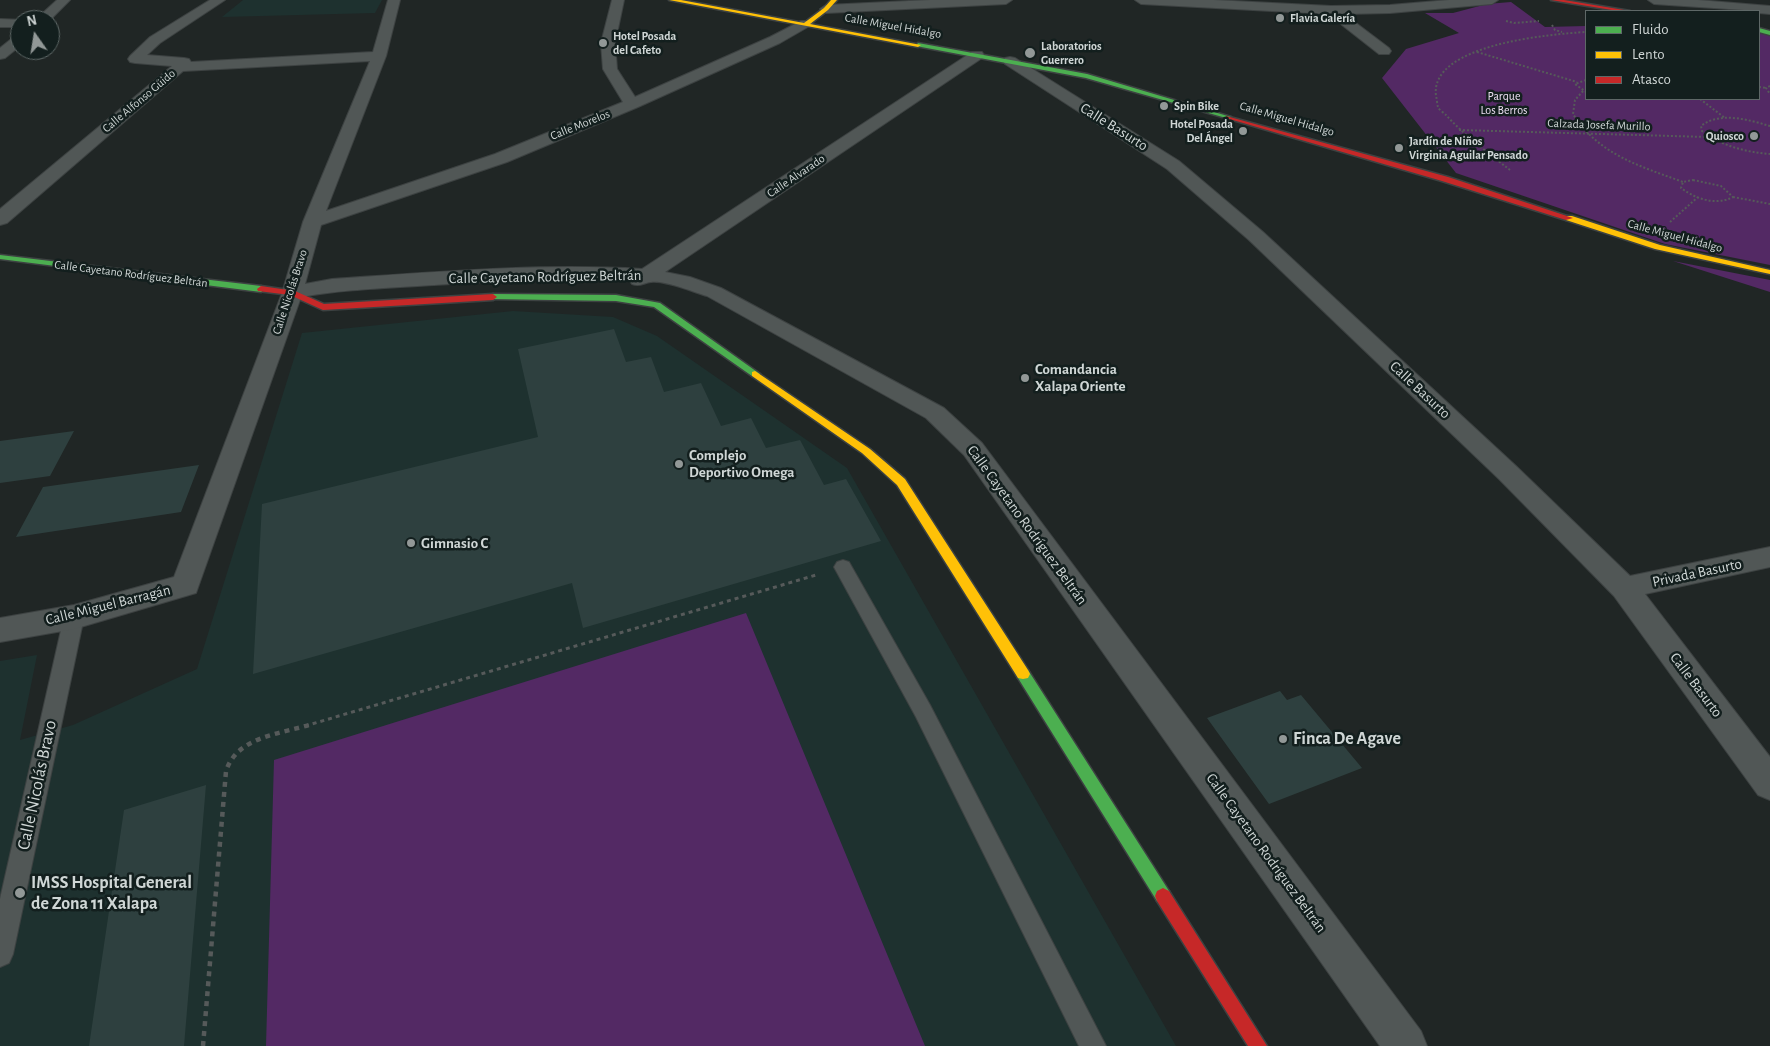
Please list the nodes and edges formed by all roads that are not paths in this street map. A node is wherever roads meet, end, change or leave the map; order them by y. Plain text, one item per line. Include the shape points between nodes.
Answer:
1 (64, 0) edge
2 (219, 0) edge
3 (394, 0) edge
4 (618, 0) edge
5 (672, 0) edge
6 (1006, 0) edge
7 (1141, 0) edge
8 (1492, 0) edge
9 (1554, 0) edge
10 (1654, 0) edge
11 (830, 5) edge
12 (53, 10) edge
13 (1331, 10) junction
14 (1621, 10) edge
15 (1770, 10) edge
16 (806, 24) junction
17 (10, 47) edge
18 (1384, 51) dead end
19 (0, 55) edge
20 (977, 55) junction
21 (379, 56) junction
22 (1010, 61) junction
23 (179, 67) junction
24 (632, 104) junction
25 (0, 219) edge
26 (312, 222) junction
27 (0, 258) edge
28 (1770, 272) edge
29 (647, 275) junction
30 (292, 293) junction
31 (616, 298) junction
32 (1770, 557) edge
33 (843, 567) road end
34 (186, 585) joint
35 (1624, 588) junction
36 (74, 617) junction
37 (0, 630) edge
38 (1770, 784) edge
39 (0, 954) edge
40 (1093, 1046) edge
41 (1258, 1046) edge
42 (1406, 1046) edge

1 - 12 street
2 - 23 street, Calle Alfonso Güido via 155,40 134,59 184,62
3 - 21 street, Calle Nicolás Bravo
4 - 24 street via 608,43 610,69
5 - 16 main road, Calle Miguel Hidalgo
6 - 11 street
7 - 13 street
8 - 13 street via 1390,9
9 - 14 main road
10 - 15 street
11 - 16 main road, Calle Morelos
13 - 18 street
16 - 20 main road, Calle Miguel Hidalgo
16 - 24 street, Calle Morelos
17 - 19 street
20 - 22 main road, Calle Miguel Hidalgo
20 - 29 street, Calle Alvarado
21 - 23 street
21 - 26 street, Calle Nicolás Bravo
22 - 28 main road, Calle Miguel Hidalgo via 1087,76 1444,179 1658,247
22 - 35 street, Calle Basurto via 1173,165 1256,236 1508,473
23 - 25 street, Calle Alfonso Güido
24 - 26 street, Calle Morelos via 501,158
26 - 30 street, Calle Nicolás Bravo
27 - 30 main road, Calle Cayetano Rodríguez Beltrán
29 - 30 street, Calle Cayetano Rodríguez Beltrán via 505,274 332,286
29 - 31 street, Calle Alvarado
29 - 42 street, Calle Cayetano Rodríguez Beltrán via 683,281 714,292 935,413 973,449
30 - 31 main road, Calle Cayetano Rodríguez Beltrán via 323,307 497,297
30 - 34 street, Calle Nicolás Bravo
31 - 41 main road, Calle Cayetano Rodríguez Beltrán via 657,305 866,451 901,482
32 - 35 street, Privada Basurto
33 - 40 lane via 922,712
34 - 36 street, Calle Miguel Barragán
35 - 38 street, Calle Basurto
36 - 37 street, Calle Miguel Barragán
36 - 39 lane, Calle Nicolás Bravo

